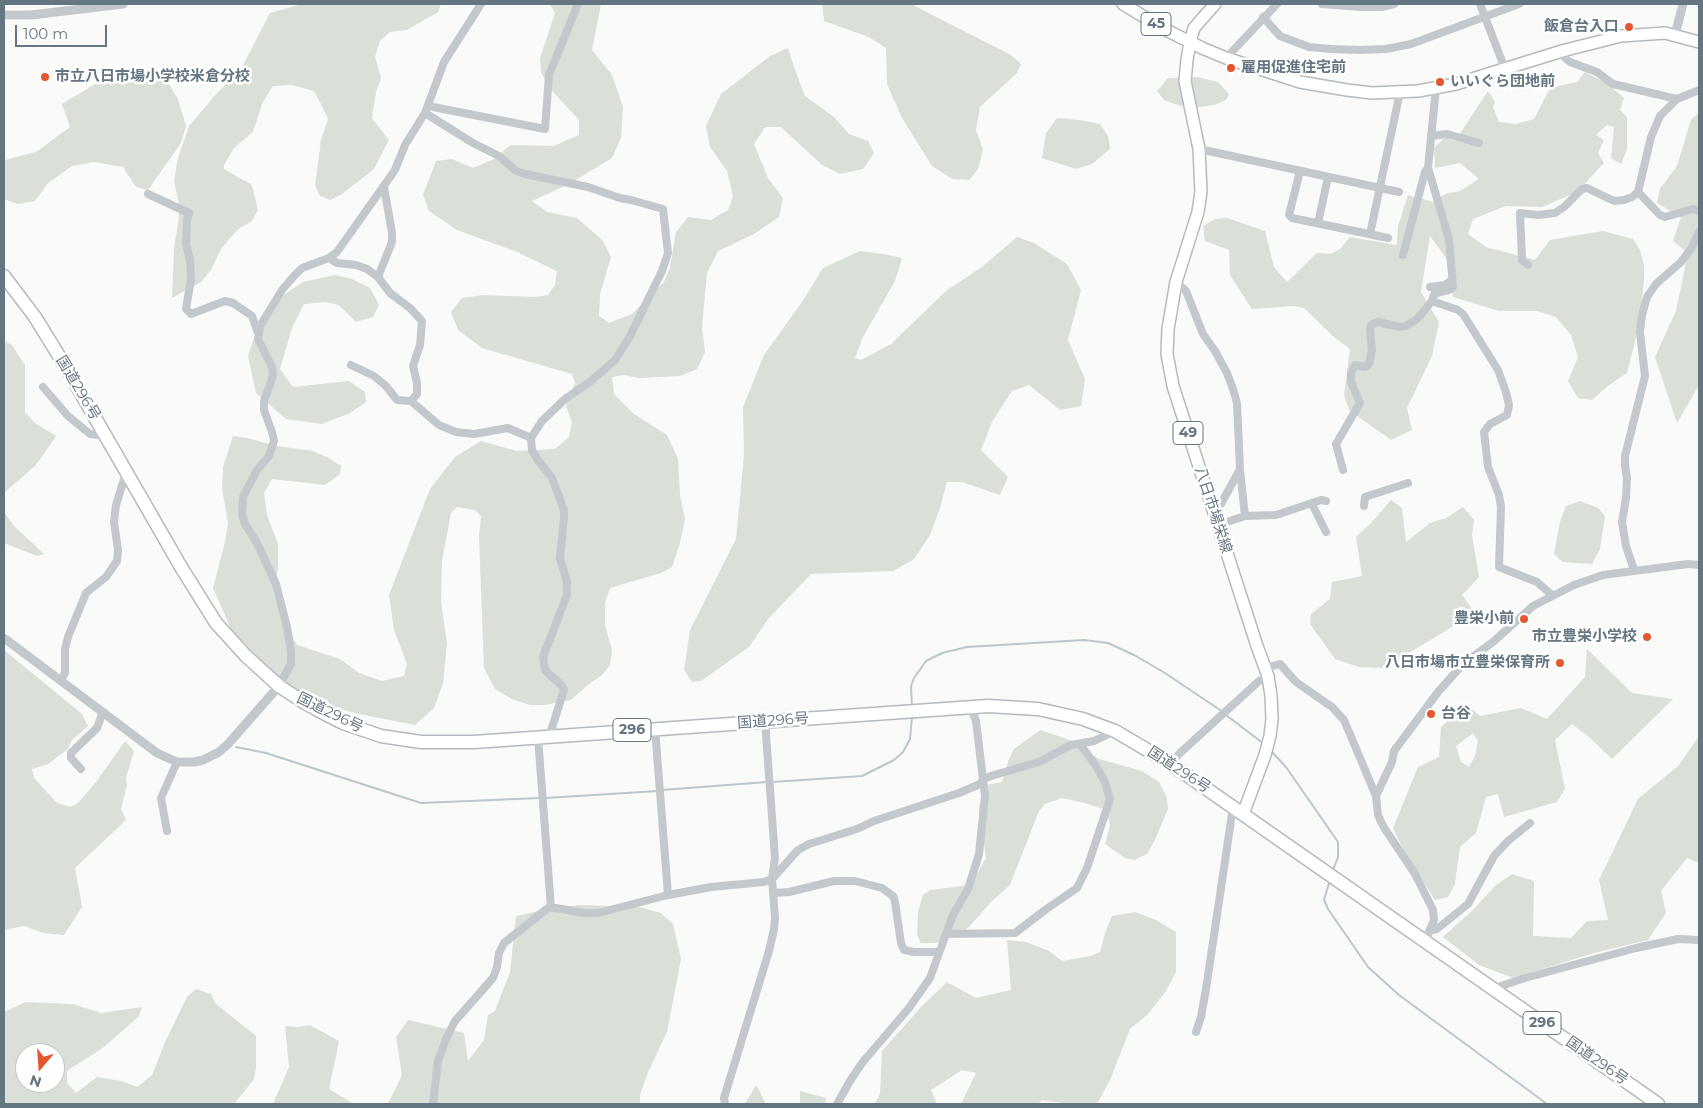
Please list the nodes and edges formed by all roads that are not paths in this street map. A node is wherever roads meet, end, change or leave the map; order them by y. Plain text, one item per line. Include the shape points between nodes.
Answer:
1 (123, 4) edge
2 (481, 4) edge
3 (578, 4) edge
4 (1123, 4) edge
5 (1215, 4) edge
6 (1276, 4) edge
7 (1322, 4) edge
8 (1394, 4) edge
9 (1480, 4) edge
10 (1519, 4) edge
11 (1683, 4) edge
12 (4, 15) edge
13 (1485, 16) junction
14 (1263, 17) junction
15 (1675, 35) junction
16 (1190, 42) junction
17 (1699, 42) edge
18 (1562, 51) junction
19 (1226, 58) junction
20 (1505, 70) junction
21 (1436, 88) junction
22 (1699, 90) edge
23 (1400, 92) junction
24 (1677, 99) junction
25 (426, 109) junction
26 (1431, 136) junction
27 (1479, 143) dead end
28 (1199, 149) junction
29 (1428, 168) junction
30 (1300, 171) junction
31 (1328, 177) junction
32 (384, 187) junction
33 (1379, 188) junction
34 (1399, 192) dead end
35 (1638, 192) junction
36 (148, 194) dead end
37 (1699, 210) edge
38 (1318, 223) junction
39 (1699, 232) edge
40 (1370, 234) junction
41 (1388, 238) dead end
42 (1403, 255) dead end
43 (329, 258) junction
44 (1528, 265) dead end
45 (4, 276) edge
46 (378, 277) junction
47 (1452, 280) junction
48 (1176, 282) junction
49 (1430, 287) dead end
50 (1432, 301) junction
51 (258, 333) junction
52 (351, 365) dead end
53 (44, 387) dead end
54 (411, 401) junction
55 (104, 433) junction
56 (531, 438) junction
57 (1240, 470) junction
58 (1343, 470) dead end
59 (127, 471) junction
60 (1408, 483) dead end
61 (1326, 501) dead end
62 (1312, 504) junction
63 (1364, 506) dead end
64 (1213, 510) junction
65 (1245, 516) junction
66 (1218, 525) junction
67 (1326, 532) dead end
68 (1699, 565) edge
69 (1634, 570) junction
70 (1552, 595) junction
71 (4, 638) edge
72 (1267, 672) junction
73 (61, 680) junction
74 (279, 686) junction
75 (971, 708) junction
76 (102, 712) junction
77 (765, 721) junction
78 (656, 728) junction
79 (1115, 731) junction
80 (544, 737) junction
81 (1080, 744) junction
82 (177, 762) junction
83 (1171, 764) junction
84 (81, 768) dead end
85 (983, 779) junction
86 (1376, 796) junction
87 (1238, 811) junction
88 (1530, 823) dead end
89 (167, 831) dead end
90 (772, 879) junction
91 (774, 893) junction
92 (668, 895) junction
93 (551, 908) junction
94 (946, 934) junction
95 (1428, 936) junction
96 (1699, 940) edge
97 (939, 952) junction
98 (1497, 992) junction
99 (1196, 1032) dead end
100 (433, 1104) edge
101 (724, 1104) edge
102 (837, 1104) edge
103 (1658, 1104) edge

1 - 12 street
2 - 25 street via 444,62
3 - 25 street via 549,75 546,129
4 - 16 main road, 45
5 - 16 main road, 八日市場栄線 / 49 via 1194,28
6 - 14 street
7 - 8 street via 1360,8
9 - 13 street
10 - 13 street
11 - 15 street
13 - 14 street via 1411,44 1360,50 1309,47 1280,36
13 - 20 street
14 - 19 street
15 - 17 main road, 45
15 - 18 main road, 45 via 1621,36
16 - 19 main road, 45
16 - 28 main road, 八日市場栄線 / 49 via 1185,81
18 - 20 main road, 45
18 - 24 street via 1570,62 1597,72 1613,84
19 - 23 main road, 45 via 1300,82 1372,93
20 - 21 main road, 45
21 - 23 main road, 45
21 - 26 street
22 - 24 street
23 - 33 street
24 - 35 street via 1666,108 1656,124
25 - 32 street
25 - 56 street via 473,143 499,156 516,171 588,186 663,210 668,252 629,338 616,360 565,399 542,421
26 - 27 street via 1446,134
26 - 29 street
28 - 30 street
28 - 48 main road, 八日市場栄線 / 49 via 1201,192 1198,212
29 - 42 street
29 - 47 street via 1448,240
30 - 31 street
30 - 38 street via 1289,215
31 - 33 street
31 - 38 street
32 - 43 street via 345,243
32 - 46 street via 392,242
33 - 34 street
33 - 40 street
35 - 37 street via 1665,217
35 - 44 street via 1624,200 1614,201 1587,188 1555,213 1520,213 1522,260
36 - 51 street via 189,214 186,244 191,279 186,309 191,314 220,302 234,303 252,316
38 - 40 street
39 - 69 street via 1692,249 1647,297 1642,315 1640,332 1645,376 1625,456 1627,478 1622,522
40 - 41 street
43 - 46 street via 337,263 367,269
43 - 51 street via 302,268 290,279
45 - 55 highway, 国道296号 / 296 via 34,317
46 - 54 street via 390,293 422,321 420,345 413,366 416,394
47 - 49 street via 1445,285
47 - 50 street via 1452,288 1434,294
48 - 57 street via 1186,291 1203,334 1233,389 1237,403
48 - 64 main road, 八日市場栄線 / 49 via 1167,354 1173,386
50 - 58 street via 1417,319 1406,326 1378,322 1371,325 1369,364 1365,367 1355,365 1351,373 1351,382 1360,403 1336,444
50 - 70 street via 1463,314 1498,370 1506,392 1507,414 1490,424 1484,432 1488,467 1501,507 1499,567 1537,582
51 - 74 street via 260,345 272,367 273,376 264,410 274,441 269,456 257,470 243,498 242,514 244,524 257,543 276,584 287,627 291,664
52 - 54 street via 374,376 397,400
53 - 55 street via 68,416 90,434
54 - 56 street via 439,425 456,432 474,434 508,428
55 - 59 highway, 国道296号 / 296
56 - 80 street via 532,450 552,478 564,510 560,559 568,588 543,657 545,670 564,690
57 - 64 street via 1221,504
57 - 65 street
59 - 73 street via 114,522 117,561 106,577 86,593 68,638 65,673
59 - 74 highway, 国道296号 / 296 via 216,623
60 - 63 street via 1365,497
61 - 62 street
62 - 65 street via 1276,514
62 - 67 street
64 - 66 main road, 八日市場栄線 / 49
65 - 66 street
66 - 72 main road, 八日市場栄線 / 49
68 - 69 street
69 - 70 street via 1603,575
70 - 86 street via 1533,606 1463,664 1438,692 1394,751
71 - 73 street
72 - 83 street
72 - 86 street via 1280,664 1296,682 1340,714
72 - 87 main road, 八日市場栄線 / 49 via 1272,719 1270,736 1265,755
73 - 76 street
74 - 80 highway, 国道296号 / 296 via 305,704 343,723 381,736 448,742
74 - 82 street via 219,752 203,760
75 - 77 highway, 国道296号 / 296
75 - 79 highway, 国道296号 / 296 via 1038,709 1083,719
75 - 85 street via 976,721
76 - 82 street via 156,754
76 - 84 street via 98,728 71,753 71,758
77 - 78 highway, 国道296号 / 296
77 - 90 street via 775,858
78 - 80 highway, 国道296号 / 296
78 - 92 street
79 - 81 street
79 - 83 highway, 国道296号 / 296
80 - 93 street
81 - 85 street via 1071,745 1040,762
81 - 94 street via 1105,782 1110,799 1077,888 1016,933
82 - 89 street via 160,798
83 - 87 highway, 国道296号 / 296
85 - 90 street via 980,784 959,793 809,844 798,850
85 - 94 street via 985,796 979,854 968,889
86 - 95 street via 1382,826 1433,910 1434,920
87 - 95 highway, 国道296号 / 296
87 - 99 street
88 - 95 street via 1494,856 1468,904
90 - 91 street
90 - 92 street
91 - 97 street via 834,881 855,881 882,888 893,896 904,950
91 - 101 street via 775,918 770,951
92 - 93 street via 598,913
93 - 100 street via 504,943 493,978 455,1021 438,1061
94 - 97 street
95 - 98 highway, 国道296号 / 296
96 - 98 street via 1678,939 1636,948 1525,978 1501,986
97 - 102 street via 930,978 862,1063
98 - 103 highway, 国道296号 / 296

